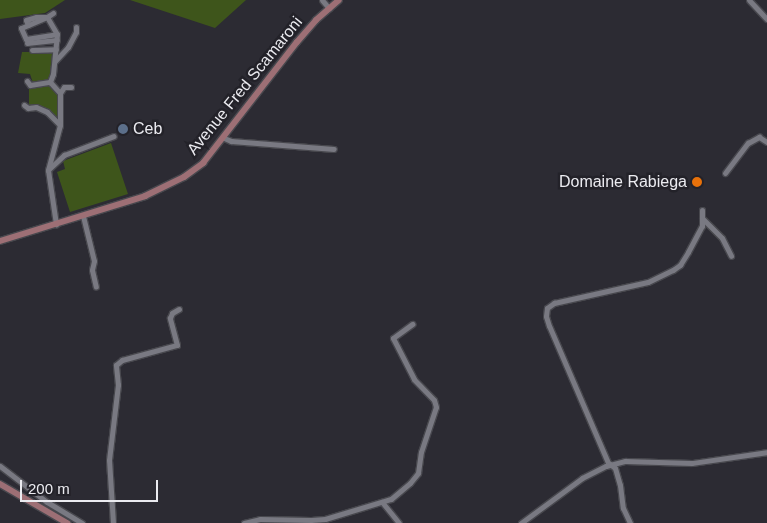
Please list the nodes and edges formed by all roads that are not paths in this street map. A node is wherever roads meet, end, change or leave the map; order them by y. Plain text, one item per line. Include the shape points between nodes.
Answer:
1 (322, 0) edge
2 (339, 0) edge
3 (749, 0) edge
4 (329, 8) junction
5 (53, 13) dead end
6 (47, 17) junction
7 (767, 19) edge
8 (76, 27) dead end
9 (57, 34) junction
10 (57, 40) junction
11 (27, 43) dead end
12 (56, 49) junction
13 (32, 50) dead end
14 (55, 61) junction
15 (27, 81) dead end
16 (50, 82) junction
17 (71, 86) dead end
18 (60, 93) junction
19 (24, 105) dead end
20 (60, 125) junction
21 (114, 136) dead end
22 (224, 138) junction
23 (767, 142) edge
24 (334, 149) dead end
25 (48, 170) junction
26 (725, 173) dead end
27 (702, 210) dead end
28 (83, 216) junction
29 (702, 218) junction
30 (56, 224) junction
31 (0, 241) edge
32 (731, 256) dead end
33 (96, 287) dead end
34 (179, 309) dead end
35 (412, 324) dead end
36 (767, 452) edge
37 (610, 465) junction
38 (0, 466) edge
39 (10, 475) junction
40 (1, 485) edge
41 (382, 502) junction
42 (67, 523) edge
43 (82, 523) edge
44 (113, 523) edge
45 (244, 523) edge
46 (399, 523) edge
47 (522, 523) edge
48 (630, 523) edge

1 - 4 street
2 - 4 main road, Avenue Fred Scamaroni
3 - 7 street
4 - 22 main road, Avenue Fred Scamaroni via 297,42
5 - 6 street
6 - 9 street
6 - 9 street via 21,28 26,38
8 - 14 street via 68,48
9 - 10 street
10 - 11 street
10 - 12 street
12 - 13 street
12 - 14 street
14 - 16 street
15 - 16 street via 30,85
16 - 18 street
17 - 18 street via 64,87
18 - 20 street
19 - 20 street via 28,108 36,106 47,112
20 - 25 street
21 - 25 street via 64,155
22 - 24 street
22 - 28 main road, Avenue Fred Scamaroni via 203,163 176,181 146,196
23 - 26 street via 759,137 748,143
25 - 30 street
27 - 29 street
28 - 30 main road, Avenue Fred Scamaroni
28 - 33 street via 94,261 92,270
29 - 32 street via 722,238
29 - 37 street via 702,226 688,252 673,270 648,282 554,303 547,308 549,326
30 - 31 main road, Avenue Fred Scamaroni
34 - 44 street via 170,318 177,345 122,360 116,365 118,385 109,460
35 - 41 street via 393,338 414,379 434,400 436,411 426,436 418,473 404,491
36 - 37 street via 692,463 625,461
37 - 47 street via 582,478
37 - 48 street via 620,485 623,508
38 - 39 street
39 - 40 street
39 - 43 street
40 - 42 main road
41 - 45 street via 326,518 260,519
41 - 46 street

